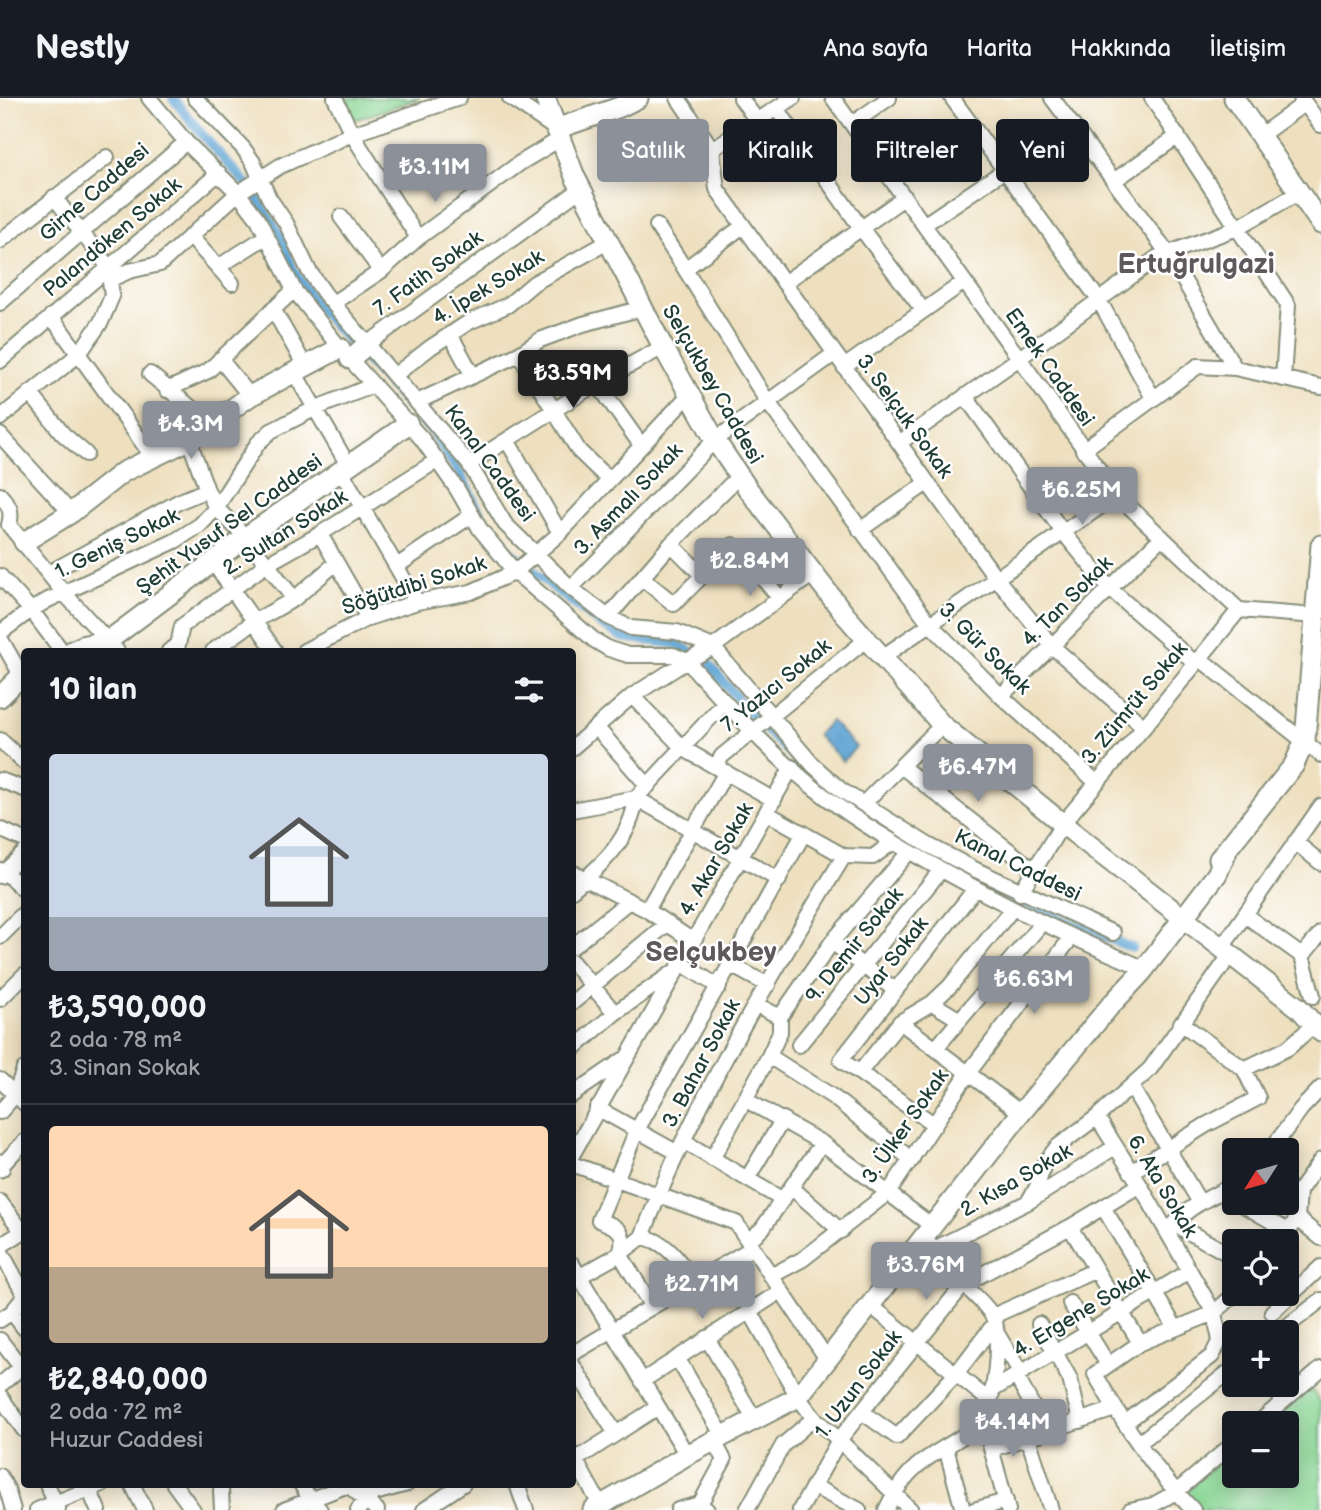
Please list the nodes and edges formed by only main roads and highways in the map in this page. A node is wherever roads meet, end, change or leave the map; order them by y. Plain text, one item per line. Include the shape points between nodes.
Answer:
1 (545, 98) edge
2 (638, 98) edge
3 (1234, 98) edge
4 (619, 102) edge
5 (558, 134) junction
6 (1321, 224) edge
7 (369, 343) road end
8 (408, 424) road end
9 (24, 542) road end
10 (1321, 545) edge
11 (1320, 568) edge
12 (1317, 642) edge
13 (113, 646) edge
14 (78, 648) edge
15 (21, 679) edge
16 (1315, 683) edge
17 (0, 697) edge
18 (1227, 851) junction
19 (1202, 893) junction
20 (1177, 919) junction
21 (1225, 954) junction
22 (1306, 1002) edge
23 (1110, 1006) junction
24 (1314, 1032) edge
25 (1321, 1047) edge
26 (599, 1509) edge

1 - 5 main road, Selçukbey Caddesi
2 - 4 main road
3 - 6 main road
4 - 5 main road
5 - 20 main road, Selçukbey Caddesi via 608,242 715,440 813,574 942,725 1068,828 1088,857
7 - 9 main road via 300,369 250,396 189,440 123,472
8 - 13 main road, Şehit Yusuf Sel Caddesi via 246,537
10 - 11 main road
11 - 12 main road
12 - 16 main road
13 - 14 main road, Şehit Yusuf Sel Caddesi
15 - 17 main road
16 - 18 main road via 1305,740 1294,765
18 - 19 main road
18 - 20 main road via 1211,866
19 - 20 main road
19 - 21 main road via 1205,920
20 - 21 main road, Selçukbey Caddesi
20 - 23 main road via 1142,972
20 - 23 main road via 1134,964
21 - 22 main road
22 - 24 main road
23 - 26 main road via 1021,1112 930,1237 798,1398 687,1455
24 - 25 main road

